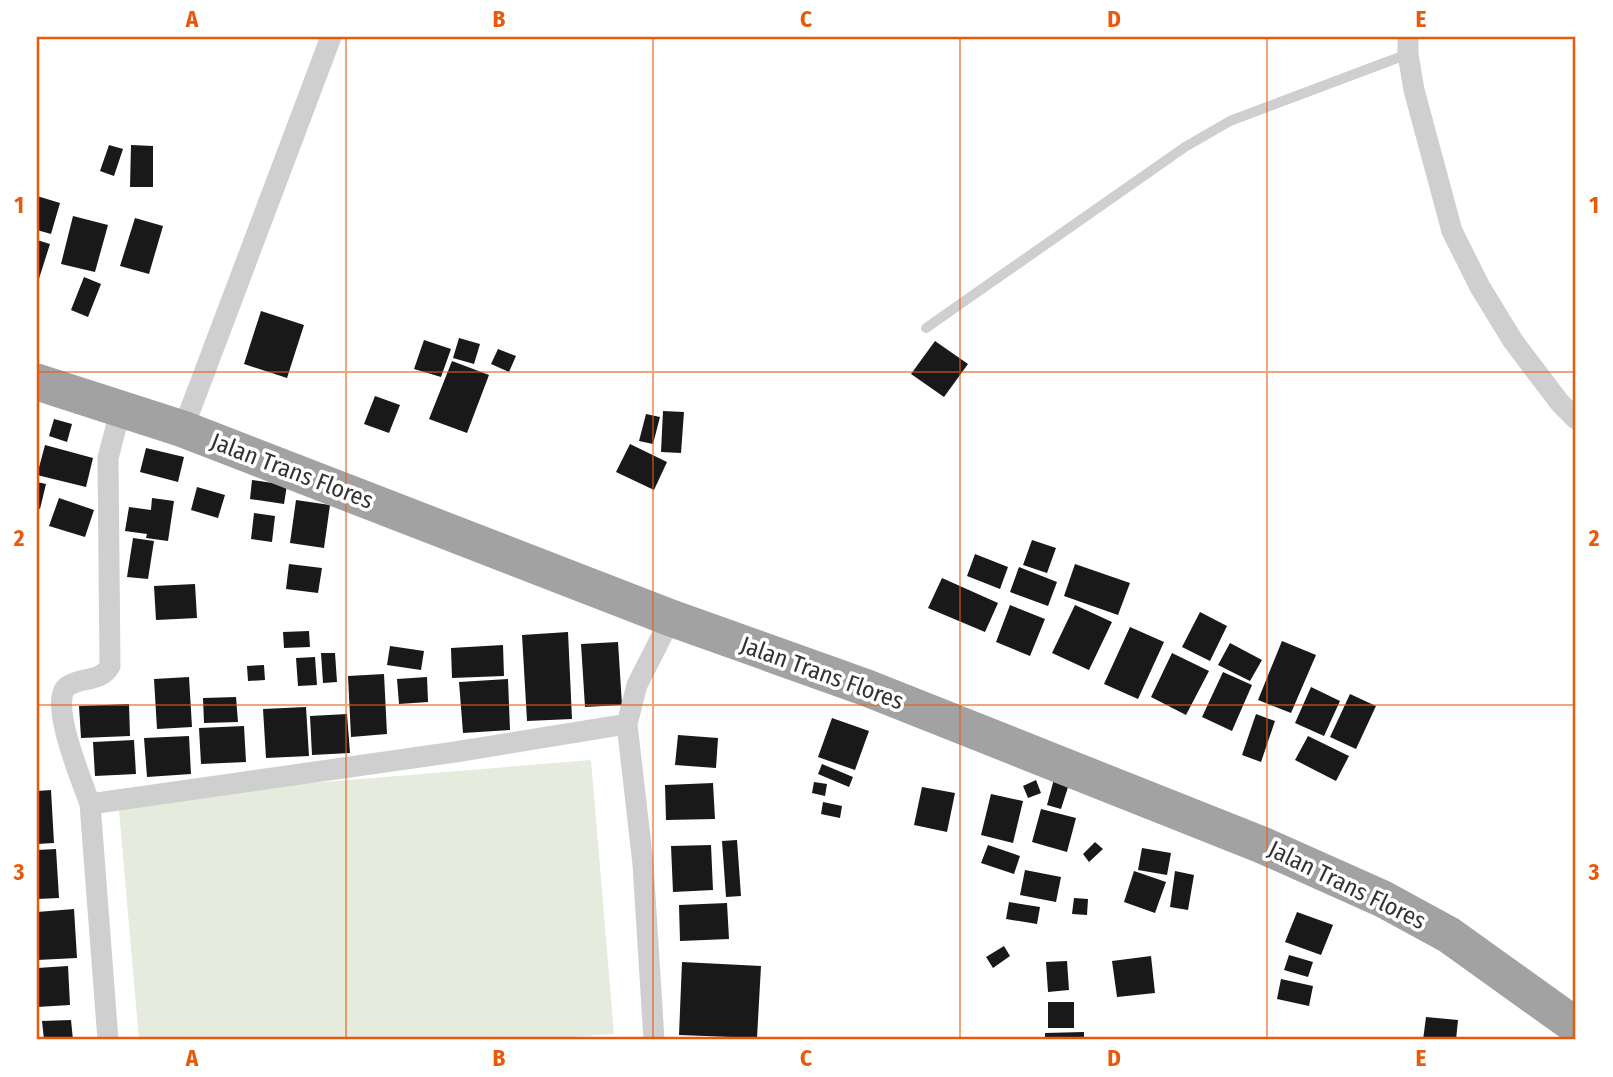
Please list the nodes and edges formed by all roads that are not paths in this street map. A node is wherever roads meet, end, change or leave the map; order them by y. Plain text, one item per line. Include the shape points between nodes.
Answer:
1 (331, 37) edge
2 (1408, 46) edge
3 (926, 328) dead end
4 (37, 382) edge
5 (121, 408) junction
6 (1576, 419) edge
7 (183, 429) junction
8 (671, 618) junction
9 (626, 724) junction
10 (90, 804) junction
11 (1576, 1026) edge
12 (108, 1040) edge
13 (654, 1040) edge

1 - 7 street
2 - 3 lane via 1230,121 1185,147
2 - 6 street via 1414,90 1452,231 1513,341
4 - 5 highway, Jalan Trans Flores
5 - 7 highway, Jalan Trans Flores
5 - 10 street via 108,458 110,666 100,677 64,688 60,697 69,743
7 - 8 highway, Jalan Trans Flores
8 - 9 street via 637,685
8 - 11 highway, Jalan Trans Flores via 867,688 1262,845 1383,899 1449,935
9 - 10 street
9 - 13 street via 643,864
10 - 12 street

